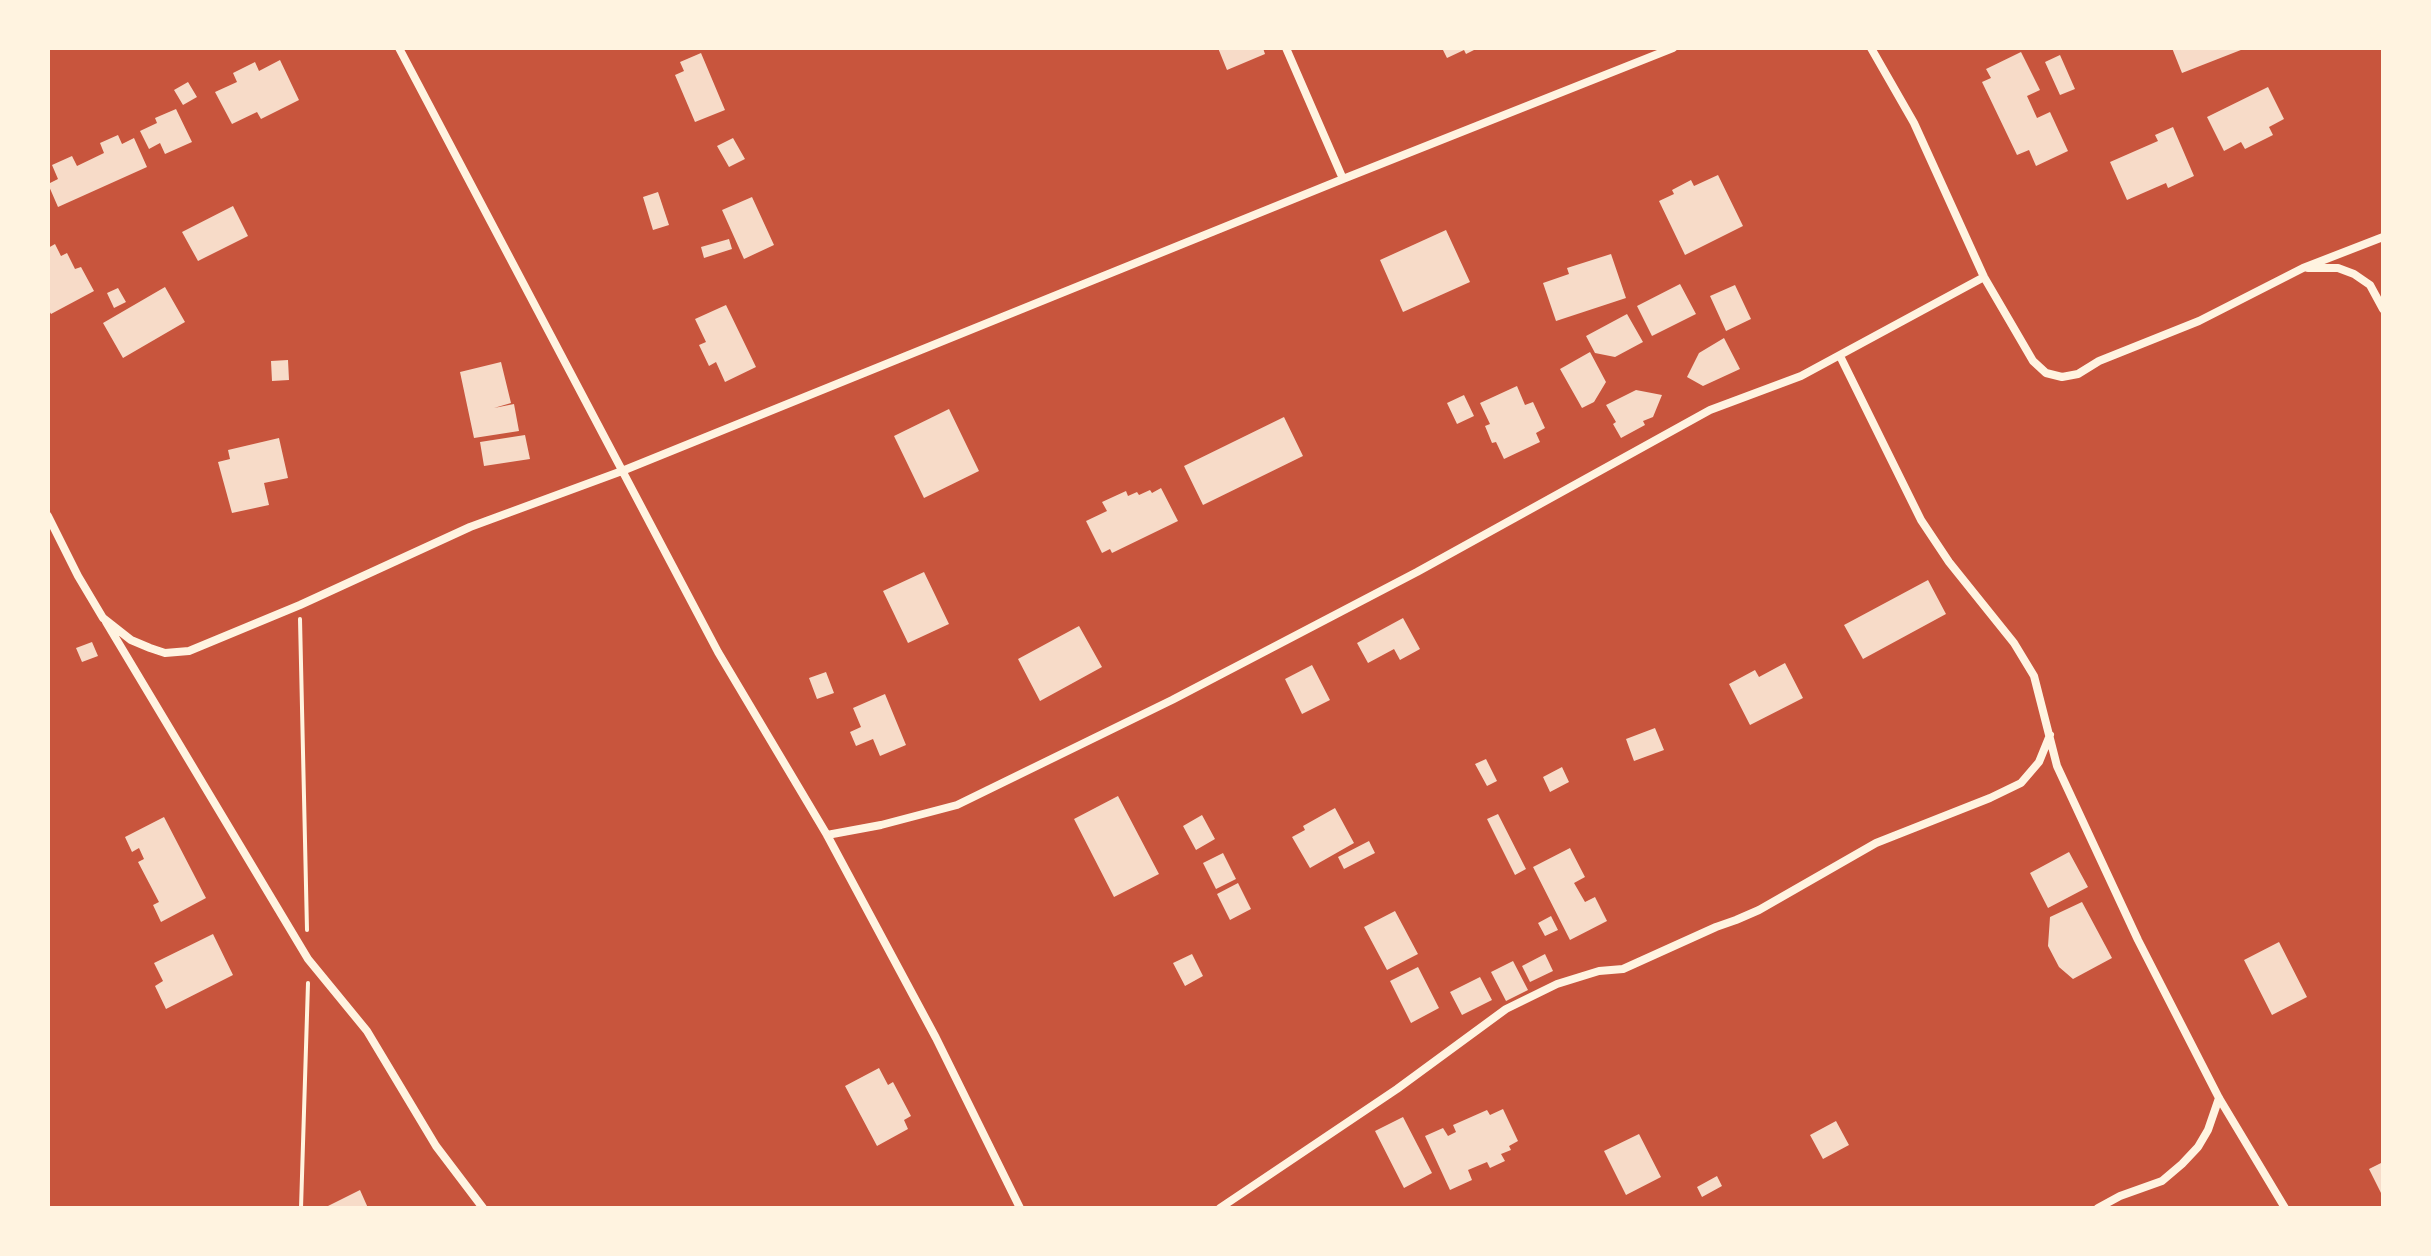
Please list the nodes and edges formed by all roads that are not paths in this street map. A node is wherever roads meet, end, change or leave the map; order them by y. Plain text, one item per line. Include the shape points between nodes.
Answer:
1 (399, 48) edge
2 (1286, 48) edge
3 (1673, 48) edge
4 (1871, 48) edge
5 (1343, 179) junction
6 (2383, 237) edge
7 (2303, 268) junction
8 (1984, 277) junction
9 (2383, 309) edge
10 (1840, 356) junction
11 (622, 471) junction
12 (48, 516) edge
13 (103, 618) junction
14 (2050, 735) junction
15 (827, 835) junction
16 (2219, 1098) junction
17 (483, 1208) edge
18 (1020, 1208) edge
19 (1220, 1208) edge
20 (2098, 1208) edge
21 (2285, 1208) edge

1 - 11 street
2 - 5 street
3 - 5 street
4 - 8 street via 1914,123
5 - 11 street
6 - 7 street
7 - 8 street via 2199,321 2062,377 2046,373 2033,361
7 - 9 street via 2338,268 2354,274 2370,285
8 - 10 street
10 - 14 street via 1921,520 2034,676
10 - 15 street via 1710,410 1417,572 957,805
11 - 13 street via 470,527 189,651 165,653 131,640
11 - 15 street via 718,652
12 - 13 street
13 - 17 street via 308,959 367,1031 436,1146
14 - 16 street via 2057,766 2138,940
14 - 19 street via 2039,762 2021,783 1876,843 1759,910 1623,969 1557,984 1506,1009
15 - 18 street
16 - 20 street via 2208,1130 2182,1164 2162,1181
16 - 21 street

